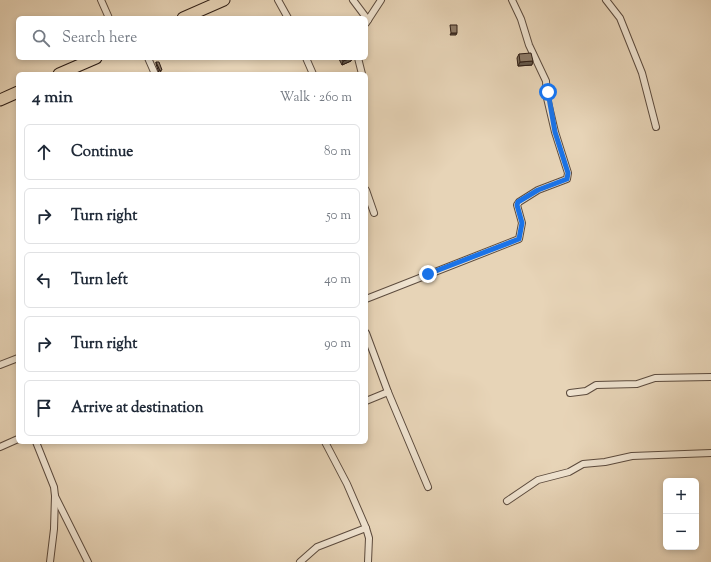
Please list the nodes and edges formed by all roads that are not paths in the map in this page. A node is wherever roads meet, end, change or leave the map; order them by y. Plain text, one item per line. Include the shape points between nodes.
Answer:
1 (101, 0) edge
2 (224, 0) edge
3 (278, 0) edge
4 (353, 0) edge
5 (381, 0) edge
6 (512, 0) edge
7 (606, 0) edge
8 (109, 16) edge
9 (188, 16) edge
10 (287, 16) edge
11 (364, 16) edge
12 (368, 20) edge
13 (91, 60) edge
14 (149, 60) edge
15 (307, 60) edge
16 (358, 60) edge
17 (64, 72) edge
18 (154, 72) edge
19 (312, 72) edge
20 (362, 72) edge
21 (16, 93) edge
22 (0, 100) edge
23 (656, 127) dead end
24 (368, 196) edge
25 (374, 213) dead end
26 (368, 298) edge
27 (368, 338) edge
28 (16, 359) edge
29 (0, 365) edge
30 (711, 377) edge
31 (388, 392) junction
32 (570, 393) dead end
33 (368, 399) edge
34 (16, 440) edge
35 (37, 444) edge
36 (326, 444) edge
37 (0, 447) edge
38 (711, 453) edge
39 (428, 487) dead end
40 (55, 496) junction
41 (507, 501) dead end
42 (366, 528) junction
43 (50, 562) edge
44 (88, 562) edge
45 (300, 562) edge
46 (368, 562) edge

1 - 8 street
2 - 9 highway
3 - 10 street
4 - 11 street
5 - 12 street
6 - 26 street via 546,81 547,98 568,173 567,179 538,190 518,202 522,223 519,239
7 - 23 street via 620,18 642,73
13 - 17 highway
14 - 18 street
15 - 19 street
16 - 20 street
21 - 22 highway
24 - 25 street
27 - 31 street
28 - 29 street
30 - 32 street via 655,378 637,384 596,385 586,391
31 - 33 street
31 - 39 street
34 - 37 street
35 - 40 street via 54,487
36 - 42 street
38 - 41 street via 632,456 583,464 569,472 538,480
40 - 43 street
40 - 44 street
42 - 45 street via 317,547
42 - 46 street via 369,538

